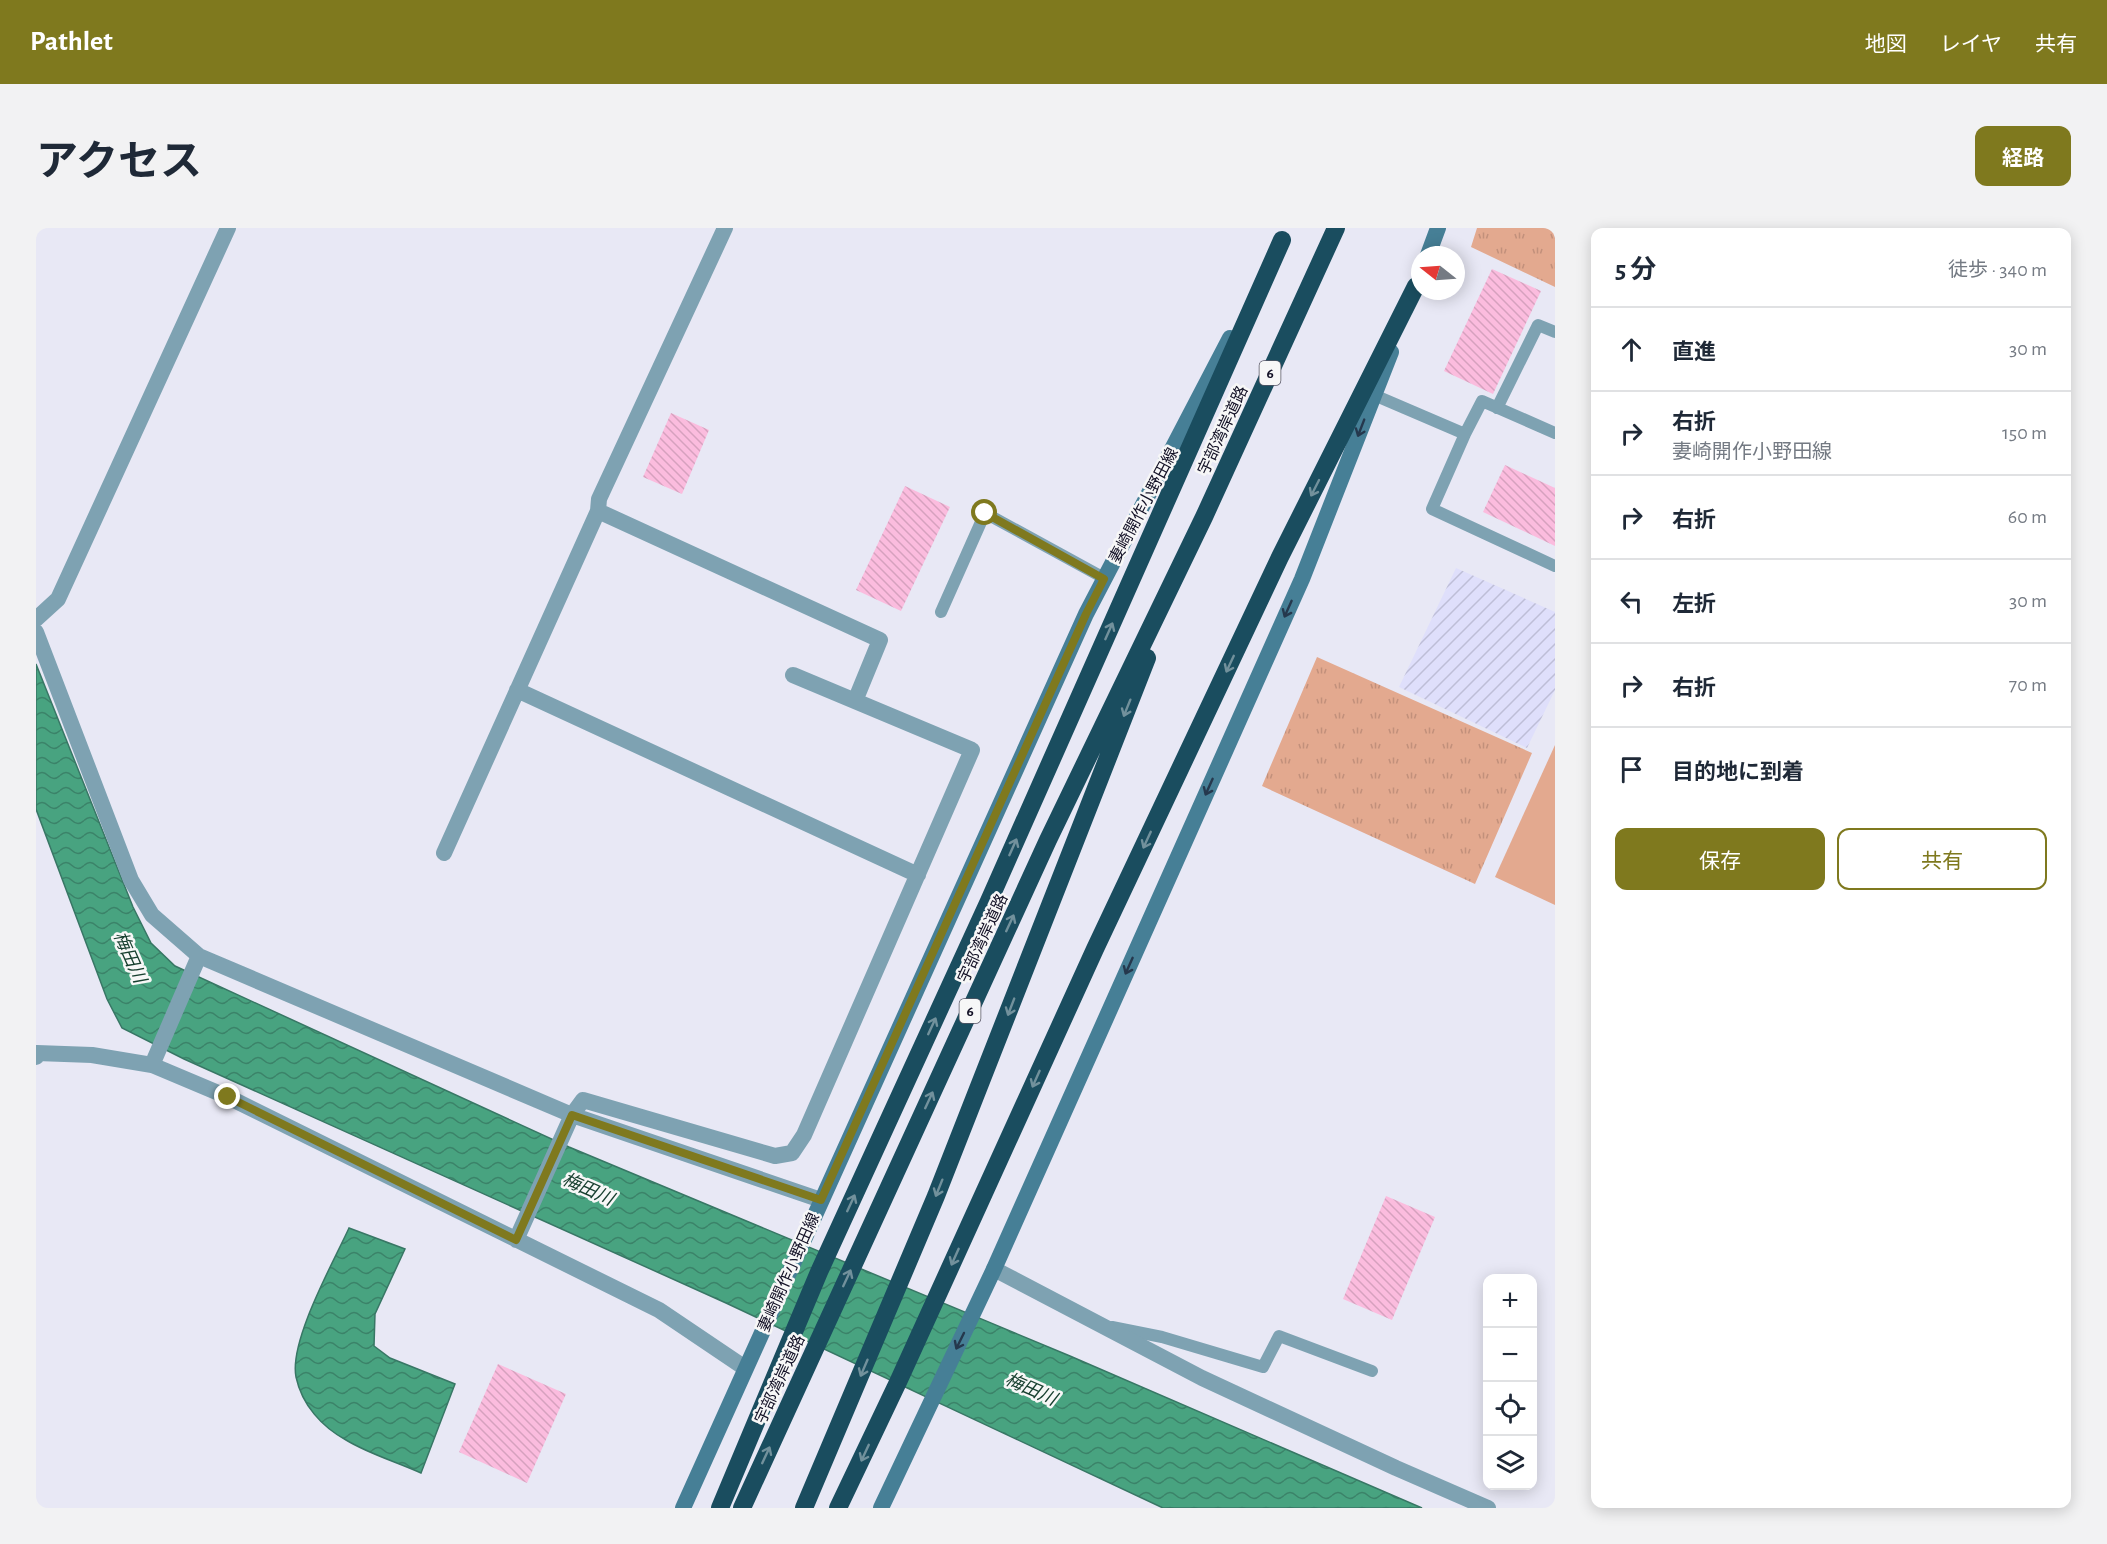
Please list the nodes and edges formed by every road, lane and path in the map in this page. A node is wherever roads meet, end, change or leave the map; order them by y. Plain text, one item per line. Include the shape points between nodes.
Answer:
1 (228, 228) edge
2 (725, 228) edge
3 (1336, 228) edge
4 (1438, 228) edge
5 (1285, 234) edge
6 (1431, 246) edge
7 (1411, 295) edge
8 (1411, 299) edge
9 (1555, 332) edge
10 (1374, 395) junction
11 (1497, 408) junction
12 (1555, 433) edge
13 (1466, 434) junction
14 (598, 512) junction
15 (1204, 517) junction
16 (1555, 566) edge
17 (1104, 579) junction
18 (941, 612) dead end
19 (36, 619) edge
20 (36, 632) edge
21 (793, 675) dead end
22 (517, 690) junction
23 (855, 701) junction
24 (444, 853) dead end
25 (918, 875) junction
26 (196, 963) junction
27 (36, 1058) edge
28 (154, 1060) junction
29 (572, 1115) junction
30 (819, 1205) junction
31 (516, 1240) junction
32 (994, 1269) junction
33 (1099, 1324) junction
34 (748, 1362) junction
35 (1372, 1371) dead end
36 (683, 1508) edge
37 (720, 1508) edge
38 (741, 1508) edge
39 (804, 1508) edge
40 (838, 1508) edge
41 (881, 1508) edge
42 (1488, 1508) edge

1 - 19 street via 58,599
2 - 14 street via 599,499
3 - 15 highway, 宇部湾岸道路 / 6
4 - 6 main road
5 - 17 main road, 妻崎開作小野田線
37 -> 5 highway via 819,1272 989,901
7 -> 40 highway via 1280,557
8 - 10 main road
9 - 11 lane via 1538,325
10 - 13 lane
10 -> 32 main road via 1302,579
11 - 12 lane
11 - 13 lane via 1482,401
13 - 16 lane via 1432,509
14 - 22 street
14 - 23 street via 880,640
38 -> 15 highway, 宇部湾岸道路 / 6 via 1048,840
15 -> 39 highway, 宇部湾岸道路 / 6 via 936,1196
17 - 18 lane via 985,513
17 - 30 main road, 妻崎開作小野田線
20 - 26 street via 131,880 152,915
21 - 23 street
22 - 24 street
22 - 25 street
23 - 25 street via 972,750
25 - 29 street via 804,1136 792,1153 775,1156 582,1100
26 - 28 street
26 - 29 street
27 - 28 street via 37,1053
28 - 31 street
29 - 30 street
29 - 31 street
30 - 34 main road, 妻崎開作小野田線
31 - 34 street via 659,1310
32 - 33 street
32 -> 41 main road
33 - 35 lane via 1162,1337 1263,1367 1279,1336
33 - 42 street via 1213,1383
34 - 36 main road, 妻崎開作小野田線

